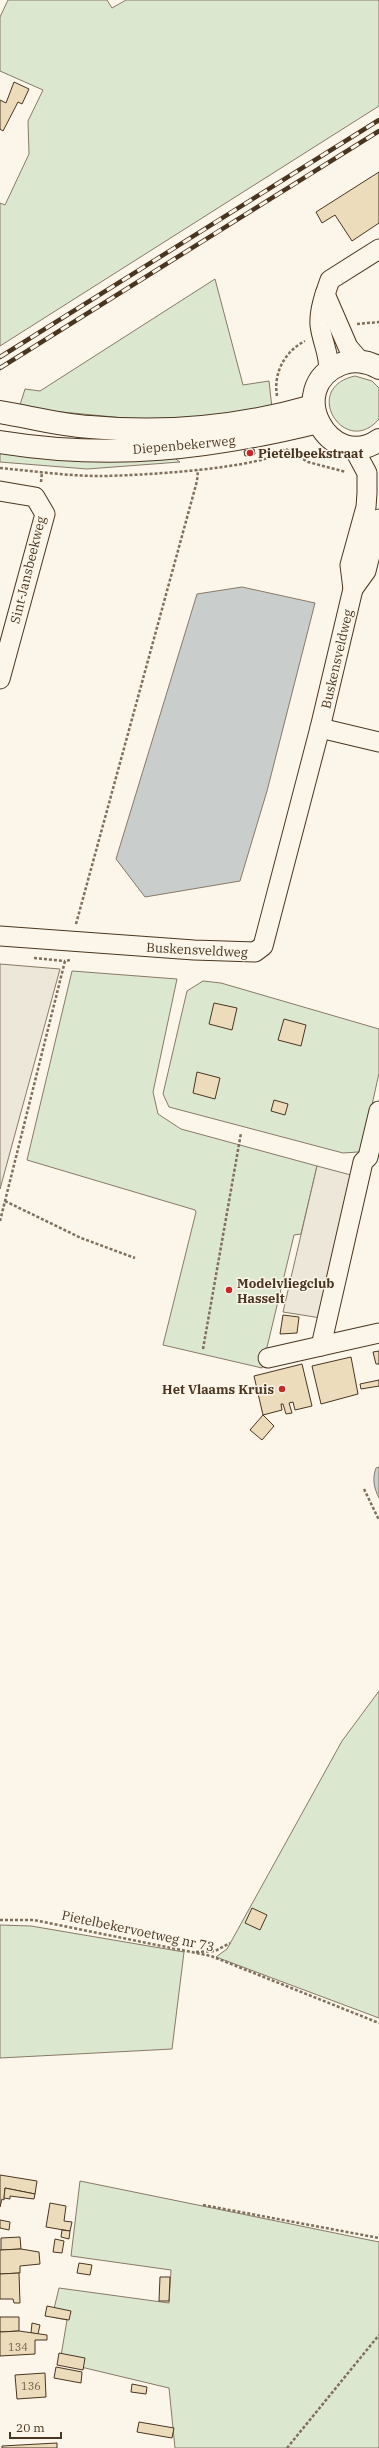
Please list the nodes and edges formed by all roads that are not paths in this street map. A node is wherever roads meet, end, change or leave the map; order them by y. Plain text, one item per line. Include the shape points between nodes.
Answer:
1 (379, 249) edge
2 (325, 294) junction
3 (370, 365) edge
4 (328, 371) junction
5 (0, 412) edge
6 (316, 414) junction
7 (379, 440) edge
8 (0, 442) edge
9 (353, 447) junction
10 (0, 491) edge
11 (379, 519) edge
12 (366, 562) edge
13 (0, 679) edge
14 (320, 728) junction
15 (379, 742) edge
16 (0, 936) edge
17 (379, 1111) edge
18 (379, 1333) edge
19 (321, 1346) junction
20 (268, 1358) dead end

1 - 2 street via 330,280
2 - 3 street via 348,347
2 - 4 street via 320,327 328,351
3 - 4 main road via 343,363
4 - 6 main road via 318,384
5 - 6 main road, Diepenbekerweg via 89,427 156,430 216,427 281,415
6 - 8 main road, Diepenbekerweg via 240,440 172,449 68,450
6 - 9 main road via 328,437
7 - 9 main road via 372,445
9 - 12 street, Buskensveldweg via 367,474
10 - 13 street, Sint-Jansbeekweg via 35,497 45,514
11 - 12 street, Buskensveldweg
12 - 14 street, Buskensveldweg via 350,565 353,589
14 - 15 street
14 - 16 street, Buskensveldweg via 263,946 255,952 74,943
17 - 19 street
18 - 19 street
19 - 20 street

